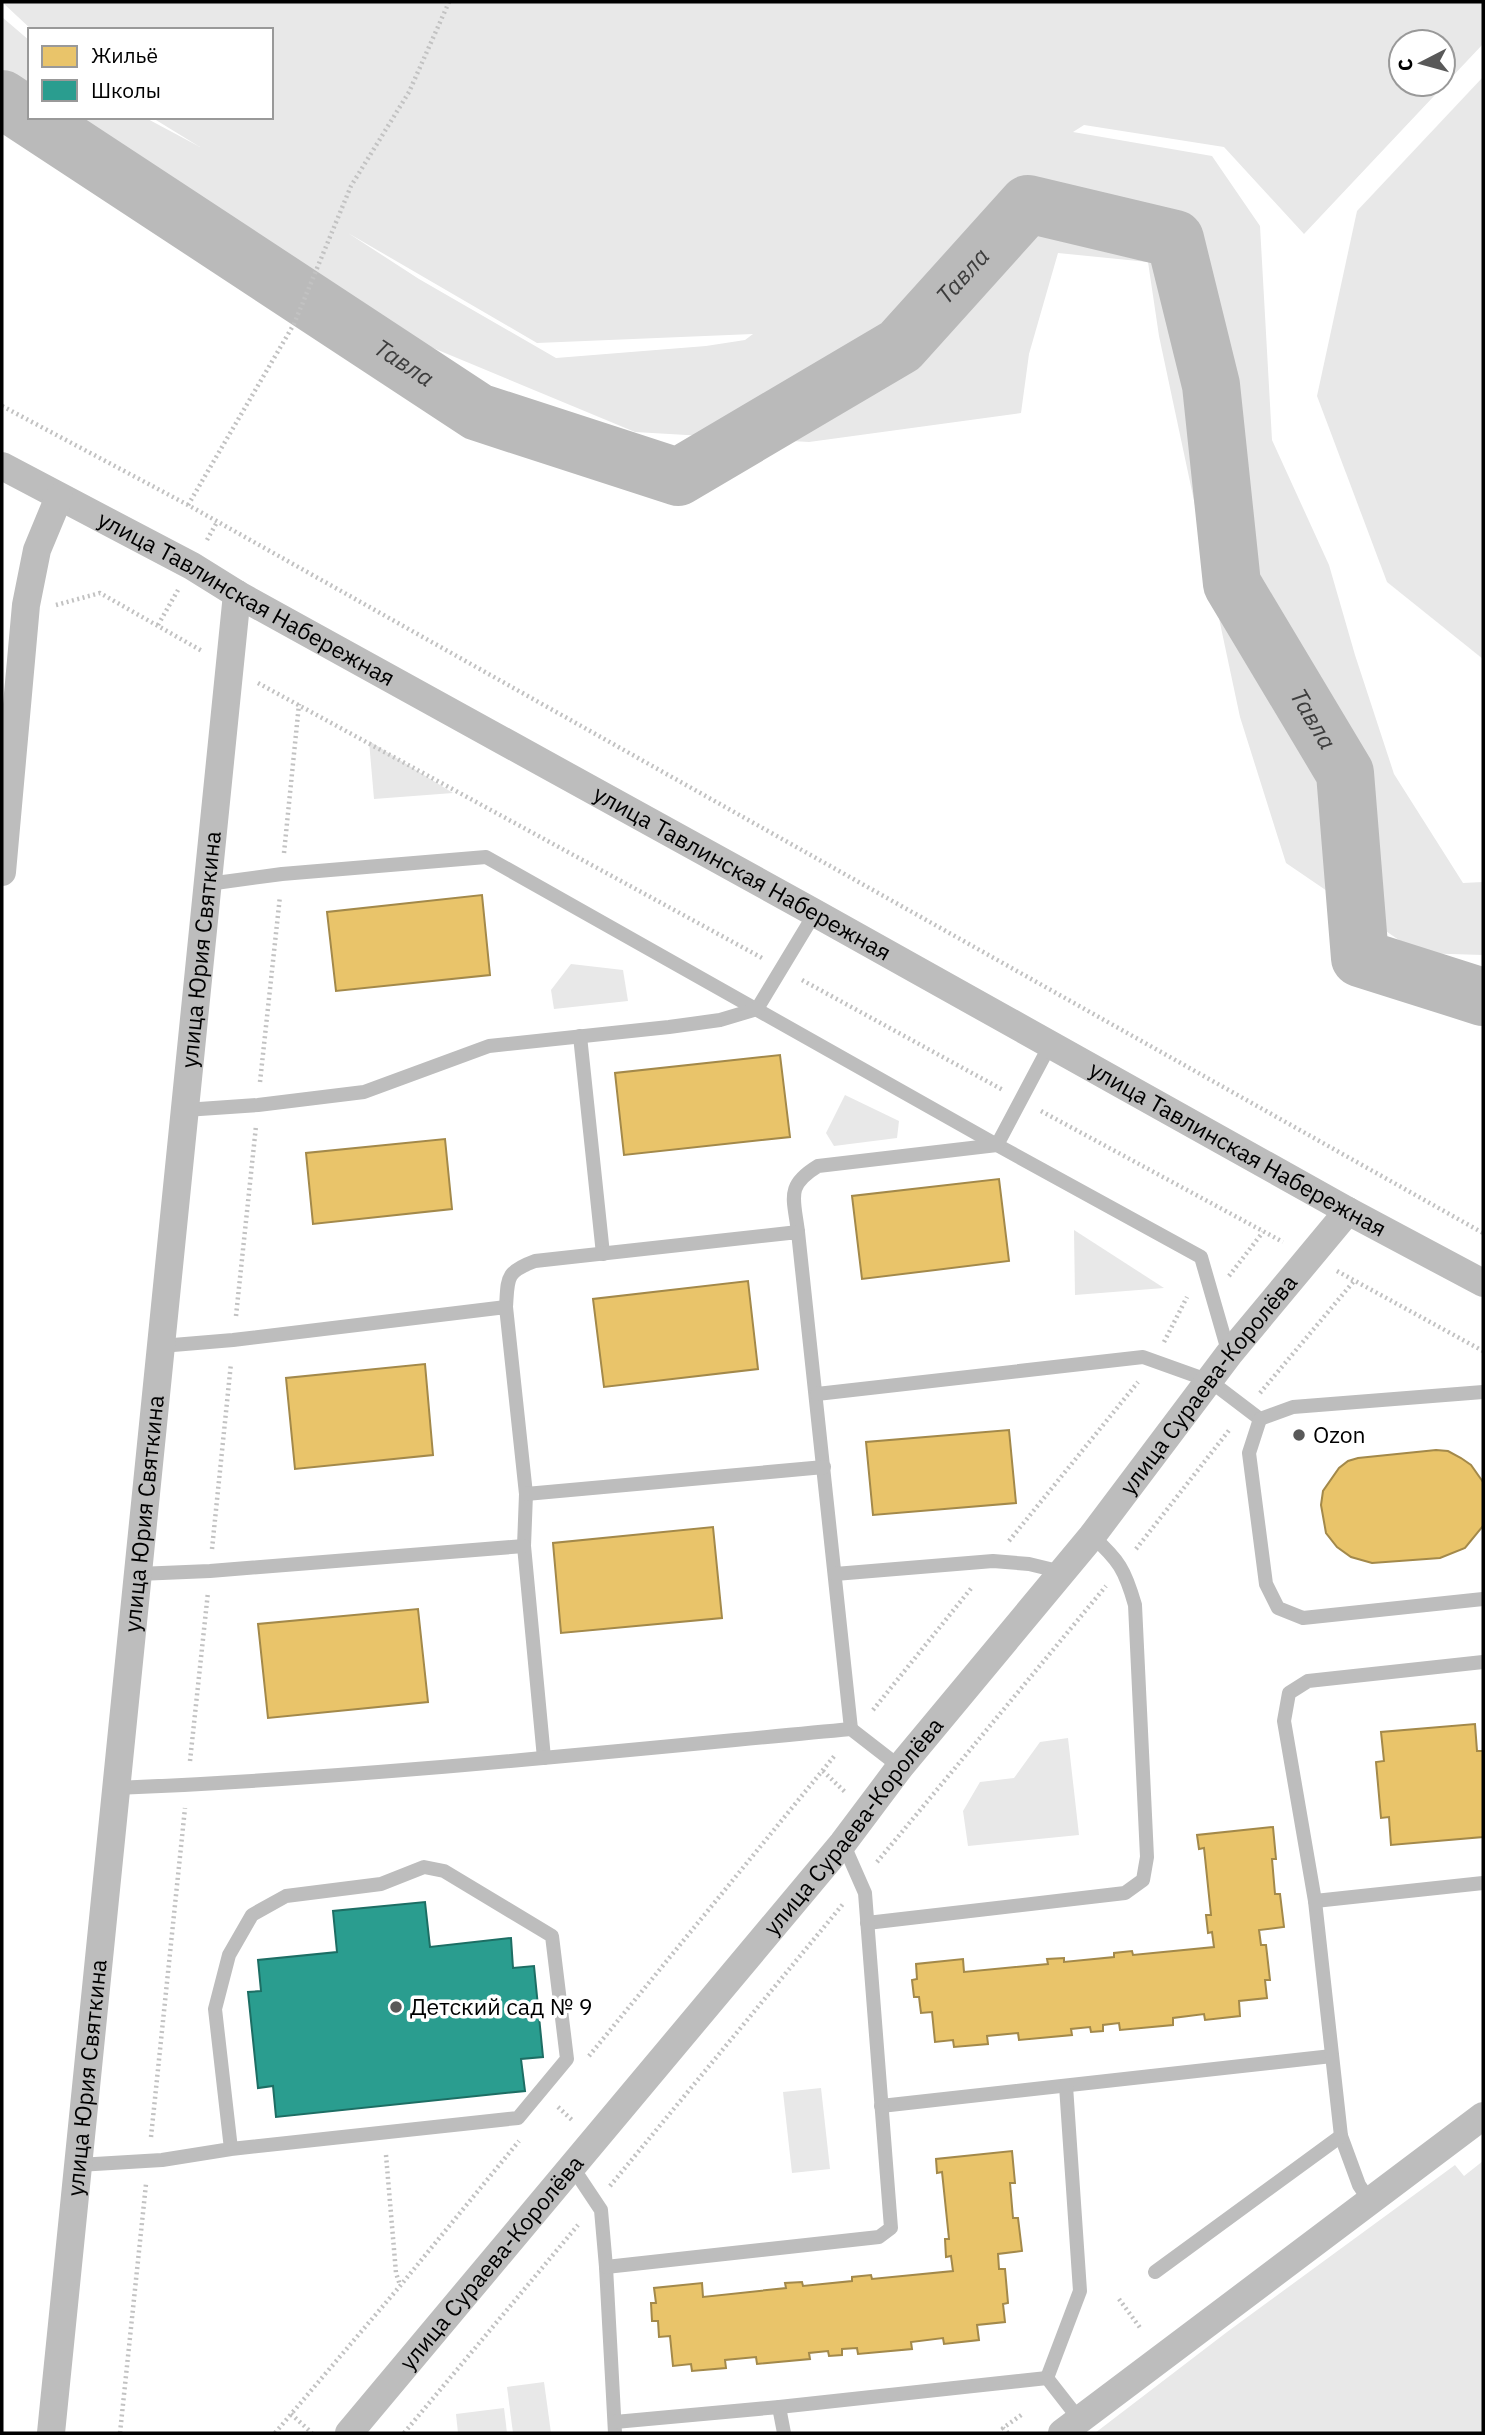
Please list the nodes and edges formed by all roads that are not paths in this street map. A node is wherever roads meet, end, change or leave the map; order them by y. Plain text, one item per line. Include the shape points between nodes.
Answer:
1 (2, 466) edge
2 (59, 497) junction
3 (237, 594) junction
4 (2, 872) edge
5 (208, 884) junction
6 (815, 913) junction
7 (757, 1009) junction
8 (580, 1035) junction
9 (1050, 1045) junction
10 (185, 1111) junction
11 (997, 1145) junction
12 (1348, 1211) junction
13 (798, 1232) junction
14 (603, 1254) junction
15 (1483, 1283) edge
16 (506, 1307) junction
17 (161, 1346) junction
18 (1229, 1354) junction
19 (1210, 1381) junction
20 (1483, 1392) edge
21 (817, 1394) junction
22 (1260, 1419) junction
23 (824, 1467) junction
24 (526, 1494) junction
25 (1092, 1535) junction
26 (524, 1546) junction
27 (1062, 1572) junction
28 (138, 1574) junction
29 (835, 1574) junction
30 (1483, 1599) edge
31 (1483, 1662) edge
32 (853, 1730) junction
33 (544, 1758) junction
34 (900, 1767) junction
35 (116, 1788) junction
36 (843, 1843) junction
37 (1483, 1883) edge
38 (1315, 1901) junction
39 (867, 1923) junction
40 (1332, 2056) junction
41 (1066, 2086) junction
42 (881, 2106) junction
43 (1483, 2116) edge
44 (1341, 2136) junction
45 (231, 2149) junction
46 (78, 2165) junction
47 (573, 2168) junction
48 (1369, 2200) junction
49 (606, 2267) junction
50 (1155, 2272) dead end
51 (1046, 2378) junction
52 (779, 2407) junction
53 (1070, 2426) edge
54 (615, 2427) edge
55 (51, 2433) edge
56 (349, 2433) edge
57 (784, 2433) edge

1 - 2 street, улица Тавлинская Набережная
2 - 3 street, улица Тавлинская Набережная
2 - 4 street via 37,550 26,605
3 - 5 street, улица Юрия Святкина
3 - 6 street, улица Тавлинская Набережная
5 - 7 lane via 486,857
5 - 10 street, улица Юрия Святкина
6 - 7 lane
6 - 9 street, улица Тавлинская Набережная
7 - 8 lane via 720,1020
7 - 11 lane
8 - 10 lane via 489,1046 364,1092
8 - 14 lane
9 - 11 lane
9 - 12 street, улица Тавлинская Набережная
10 - 17 street, улица Юрия Святкина
11 - 13 lane via 818,1166 800,1177 794,1193
11 - 18 lane via 1201,1257
12 - 15 street, улица Тавлинская Набережная
12 - 18 street, улица Сураева-Королёва
13 - 14 lane
13 - 21 lane
14 - 16 lane via 534,1261 516,1268 508,1281
16 - 17 lane
16 - 24 lane
17 - 28 street, улица Юрия Святкина
18 - 19 street, улица Сураева-Королёва
19 - 21 lane via 1143,1357
19 - 22 lane
19 - 25 street, улица Сураева-Королёва
20 - 22 lane via 1293,1407
21 - 23 lane
22 - 30 lane via 1249,1453 1266,1584 1278,1608 1303,1618
23 - 24 lane
23 - 29 lane
24 - 26 lane
25 - 27 street, улица Сураева-Королёва
25 - 39 lane via 1126,1575 1135,1605 1147,1857 1143,1880 1125,1893
26 - 28 lane
26 - 33 lane
27 - 29 lane via 993,1561
27 - 34 street, улица Сураева-Королёва
28 - 35 street, улица Юрия Святкина
29 - 32 lane
31 - 38 lane via 1308,1681 1289,1693 1284,1721
32 - 33 lane
32 - 34 lane
33 - 35 lane
34 - 36 street, улица Сураева-Королёва
35 - 46 street, улица Юрия Святкина
36 - 39 lane via 865,1893
36 - 47 street, улица Сураева-Королёва
37 - 38 lane
38 - 40 lane
39 - 42 lane
40 - 41 lane
40 - 44 lane
41 - 42 lane
41 - 51 lane via 1080,2291
42 - 49 lane via 891,2228 879,2237
43 - 48 street
44 - 48 lane
44 - 50 lane
45 - 45 lane via 518,2118 567,2059 552,1936 444,1871 425,1867 381,1884 286,1896 253,1914 229,1955 215,2009
45 - 46 lane via 162,2160
46 - 55 street, улица Юрия Святкина
47 - 49 lane via 600,2210
47 - 56 street, улица Сураева-Королёва
48 - 53 street
49 - 54 lane
51 - 52 lane
51 - 53 lane
52 - 54 lane
52 - 57 lane

